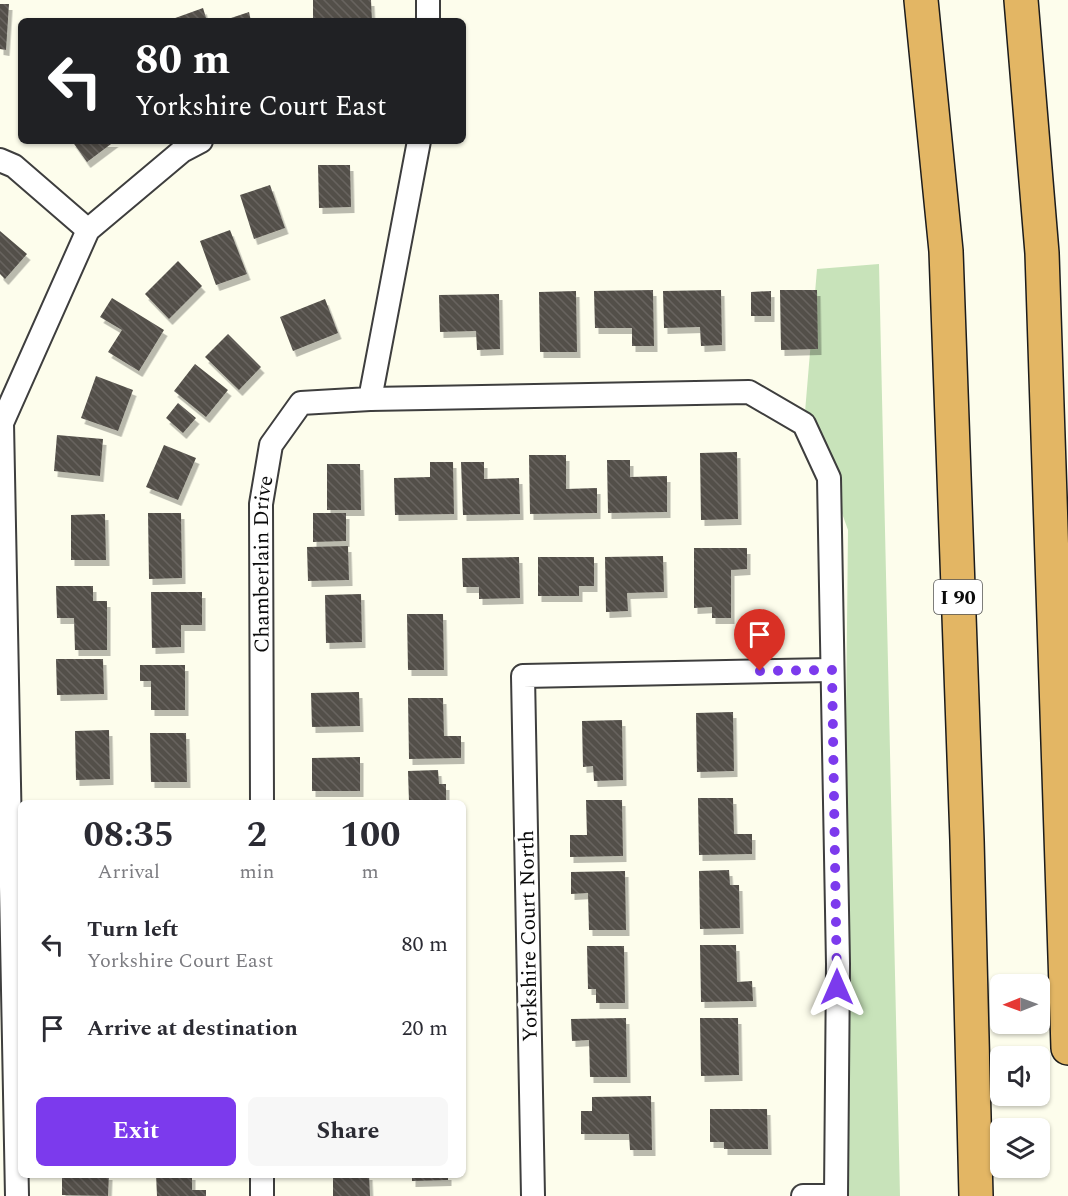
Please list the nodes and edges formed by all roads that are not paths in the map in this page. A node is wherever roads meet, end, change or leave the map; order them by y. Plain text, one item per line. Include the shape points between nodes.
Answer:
1 (428, 0) edge
2 (921, 0) edge
3 (1021, 0) edge
4 (428, 18) edge
5 (195, 144) edge
6 (418, 144) edge
7 (0, 160) edge
8 (88, 230) junction
9 (370, 399) junction
10 (1, 423) edge
11 (832, 670) junction
12 (4, 743) edge
13 (262, 800) edge
14 (1068, 1048) edge
15 (262, 1178) edge
16 (17, 1196) edge
17 (262, 1196) edge
18 (532, 1196) edge
19 (803, 1196) edge
20 (836, 1196) edge
21 (975, 1196) edge

1 - 4 street
2 - 21 highway, I 90 via 946,251
3 - 14 highway via 1042,253
5 - 8 street
6 - 9 street
7 - 8 street via 14,166
8 - 10 street
9 - 11 street, Chamberlain Drive via 749,392 804,424 829,477
9 - 13 street, Chamberlain Drive via 301,403 271,445 261,504
10 - 12 street
11 - 18 street, Yorkshire Court North via 524,676
11 - 20 street via 838,964
12 - 16 street
15 - 17 street
19 - 20 street

